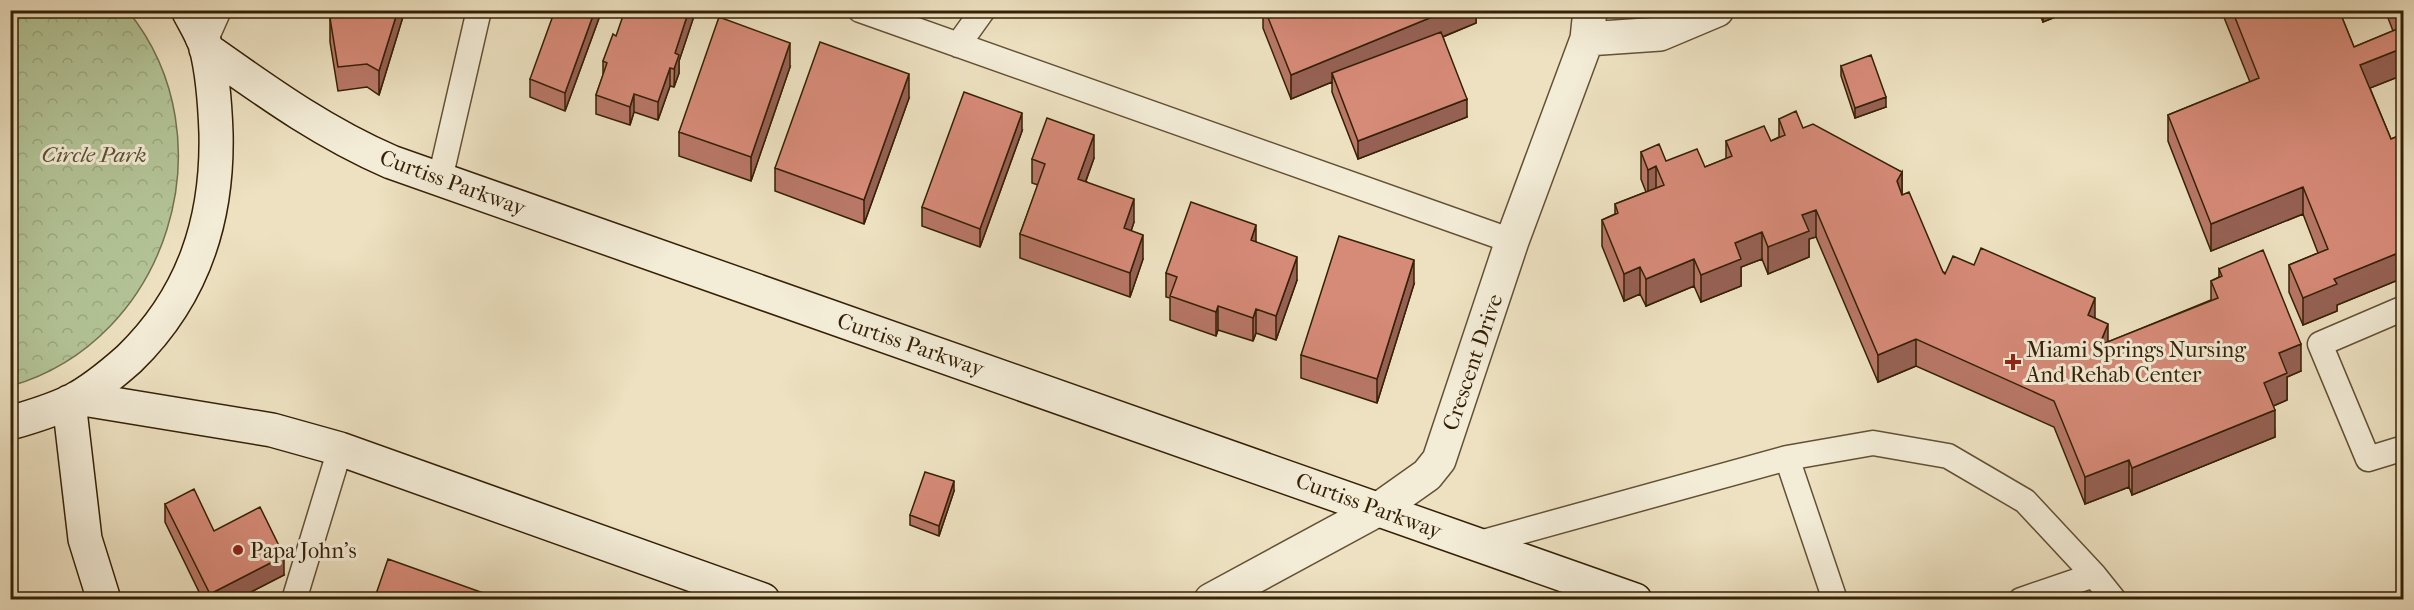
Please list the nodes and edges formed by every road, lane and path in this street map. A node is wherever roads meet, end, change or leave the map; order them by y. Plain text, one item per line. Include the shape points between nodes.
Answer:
1 (479, 10) edge
2 (860, 10) edge
3 (982, 10) edge
4 (1717, 10) edge
5 (1588, 25) edge
6 (202, 27) edge
7 (958, 45) junction
8 (440, 179) junction
9 (1512, 242) junction
10 (2403, 308) edge
11 (73, 400) junction
12 (10, 423) edge
13 (2403, 448) edge
14 (340, 449) junction
15 (1787, 458) junction
16 (1379, 509) junction
17 (1476, 544) junction
18 (2094, 575) junction
19 (104, 600) edge
20 (294, 600) edge
21 (763, 600) edge
22 (1210, 600) edge
23 (1635, 600) edge
24 (1835, 600) edge
25 (2021, 600) edge
26 (2114, 600) edge

1 - 8 lane
2 - 7 lane
3 - 7 lane
4 - 5 main road via 1660,34
5 - 9 main road, Crescent Drive
6 - 8 main road, Curtiss Parkway via 277,100 350,144
6 - 11 main road via 215,111 216,163 212,203 200,252 163,322 109,377
7 - 9 lane
8 - 16 main road, Curtiss Parkway
9 - 16 main road, Crescent Drive via 1439,460 1427,475
10 - 13 lane via 2320,344 2368,459
11 - 12 main road
11 - 14 main road via 272,430
11 - 19 main road via 85,539
14 - 20 lane
14 - 21 main road
15 - 17 lane
15 - 18 lane via 1873,443 1948,456 2025,501
15 - 24 lane
16 - 17 main road, Curtiss Parkway
16 - 22 main road, Crescent Drive
17 - 23 main road, Curtiss Parkway
18 - 25 lane
18 - 26 lane

